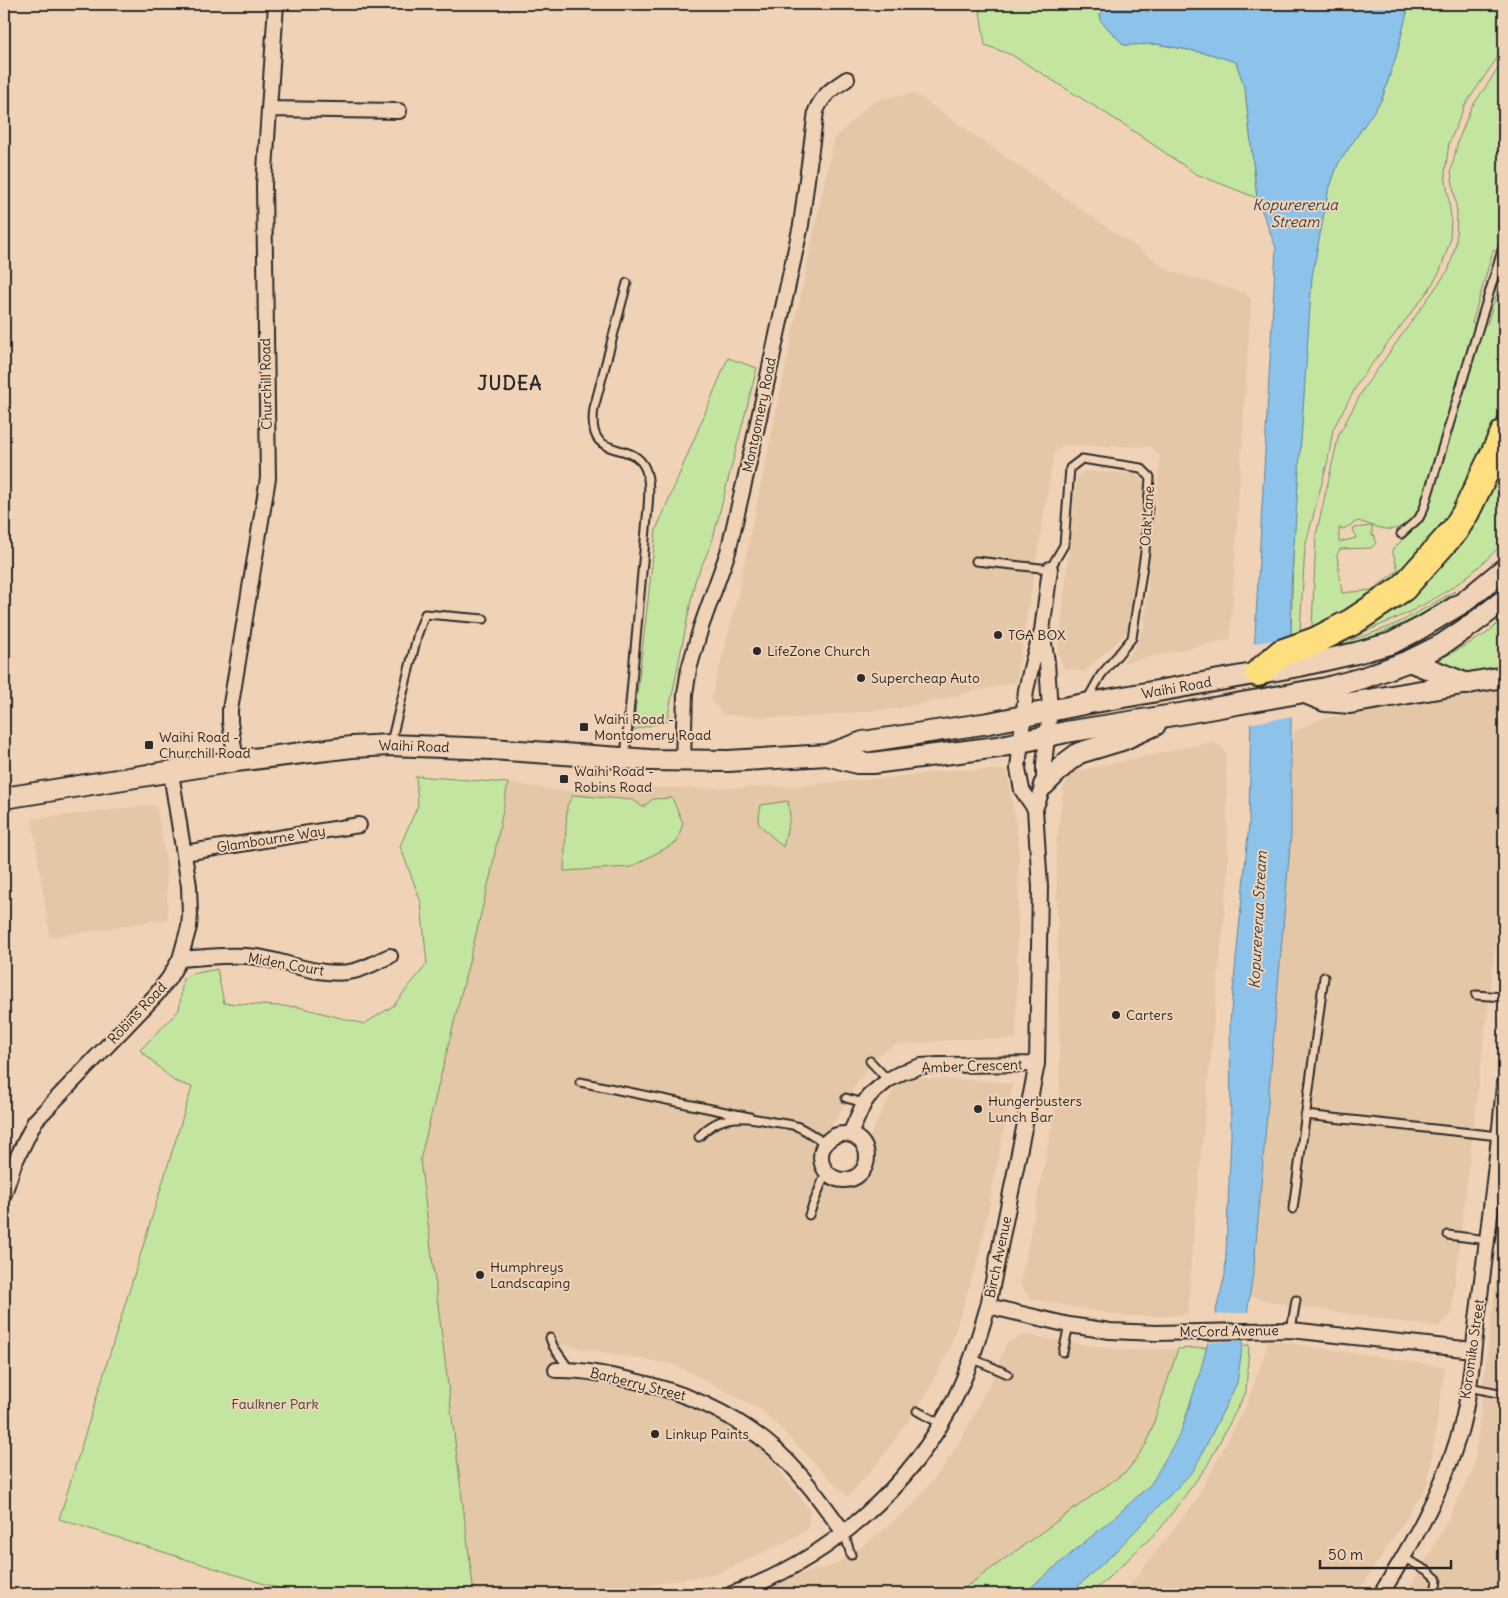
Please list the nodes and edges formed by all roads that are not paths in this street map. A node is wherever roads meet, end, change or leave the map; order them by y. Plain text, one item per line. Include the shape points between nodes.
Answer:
1 (276, 4) edge
2 (847, 79) dead end
3 (269, 109) junction
4 (399, 111) dead end
5 (1504, 244) edge
6 (627, 283) dead end
7 (1504, 432) edge
8 (1401, 534) dead end
9 (976, 561) dead end
10 (1050, 569) junction
11 (1504, 569) edge
12 (1504, 600) edge
13 (484, 618) dead end
14 (1042, 631) junction
15 (1298, 657) junction
16 (1409, 660) junction
17 (1247, 675) joint
18 (1504, 677) edge
19 (1466, 684) junction
20 (1303, 693) junction
21 (1084, 704) junction
22 (1180, 714) junction
23 (1048, 724) junction
24 (1022, 729) junction
25 (390, 745) junction
26 (624, 758) junction
27 (236, 761) junction
28 (683, 761) junction
29 (171, 772) junction
30 (1044, 785) junction
31 (4, 798) edge
32 (1035, 809) junction
33 (359, 825) dead end
34 (184, 853) junction
35 (390, 956) dead end
36 (180, 959) junction
37 (1324, 976) dead end
38 (1476, 995) dead end
39 (1504, 997) edge
40 (870, 1061) dead end
41 (1037, 1064) junction
42 (888, 1080) junction
43 (580, 1082) dead end
44 (1504, 1085) edge
45 (846, 1098) dead end
46 (1504, 1102) edge
47 (864, 1103) junction
48 (1305, 1115) junction
49 (750, 1117) junction
50 (850, 1134) junction
51 (1499, 1136) junction
52 (699, 1137) dead end
53 (826, 1144) junction
54 (826, 1172) junction
55 (4, 1194) edge
56 (1293, 1209) dead end
57 (809, 1214) dead end
58 (1448, 1235) dead end
59 (1487, 1240) junction
60 (1296, 1300) dead end
61 (988, 1306) junction
62 (1069, 1325) junction
63 (1292, 1330) junction
64 (550, 1338) dead end
65 (1473, 1350) junction
66 (1064, 1352) dead end
67 (971, 1358) junction
68 (562, 1369) joint
69 (1008, 1374) dead end
70 (1468, 1387) junction
71 (1504, 1394) edge
72 (917, 1411) dead end
73 (940, 1424) junction
74 (844, 1533) junction
75 (851, 1555) dead end
76 (1404, 1558) junction
77 (732, 1594) edge
78 (1381, 1594) edge
79 (1432, 1594) edge

1 - 3 street, Churchill Road
2 - 28 street, Montgomery Road via 826,93 816,112 801,224 753,445 728,552 689,669
3 - 4 street
3 - 27 street, Churchill Road via 264,185 268,478 230,710
5 - 8 lane via 1424,508 1419,518
6 - 26 lane via 592,418 598,440 640,461 648,482
7 - 15 highway via 1456,530 1403,588 1352,622 1315,641
9 - 10 lane
10 - 14 street, Oak Lane
10 - 21 lane, Oak Lane via 1064,544 1070,468 1082,459 1141,468 1146,472 1150,477 1145,552 1132,638 1101,675
11 - 15 main road via 1464,602 1392,642 1356,654
12 - 16 main road, Waihi Road via 1441,645
13 - 25 lane via 425,614
14 - 23 street, Oak Lane via 1047,662
14 - 24 street, Oak Lane via 1026,690
15 - 17 highway via 1281,653
16 - 19 main road
16 - 20 main road, Waihi Road via 1363,678
17 - 21 main road, Waihi Road
18 - 19 main road
19 - 20 main road via 1350,703 1326,701
20 - 22 main road, Waihi Road
21 - 23 main road, Waihi Road
22 - 23 main road, Waihi Road via 1066,732
22 - 30 main road via 1122,740 1079,753
23 - 24 main road, Waihi Road
23 - 30 street, Birch Avenue
24 - 28 main road, Waihi Road via 998,747 873,762 857,763 827,755
24 - 32 street, Birch Avenue via 1018,769 1022,790
25 - 26 main road, Waihi Road via 492,748
25 - 27 main road, Waihi Road
26 - 28 main road, Waihi Road
27 - 29 main road, Waihi Road
29 - 31 main road, Waihi Road
29 - 34 street, Robins Road
30 - 32 street, Birch Avenue
32 - 41 street, Birch Avenue via 1040,888
33 - 34 street, Glambourne Way
34 - 36 street, Robins Road via 190,915
35 - 36 street, Miden Court via 363,968 341,972 258,957
36 - 55 street, Robins Road via 156,995 35,1120
37 - 48 lane
38 - 39 lane
40 - 42 lane
41 - 42 street, Amber Crescent via 921,1066
41 - 61 street, Birch Avenue
42 - 47 street, Amber Crescent
43 - 49 lane
44 - 46 street, Koromiko Street
45 - 47 lane
46 - 51 street, Koromiko Street
47 - 50 street, Amber Crescent
48 - 51 lane
48 - 56 lane
49 - 52 lane via 718,1121
49 - 53 lane via 796,1126
50 - 53 street via 838,1136
50 - 54 street via 864,1146 864,1168 854,1178 846,1180 839,1180
51 - 59 street, Koromiko Street
53 - 54 street via 821,1158
54 - 57 lane
58 - 59 lane
59 - 65 street, Koromiko Street
60 - 63 lane
61 - 62 street, McCord Avenue
61 - 67 street, Birch Avenue
62 - 63 street, McCord Avenue via 1130,1333
62 - 66 lane
63 - 65 street, McCord Avenue
64 - 68 lane
65 - 70 street, Koromiko Street
67 - 69 lane
67 - 73 street, Birch Avenue via 957,1395
68 - 74 street, Barberry Street via 588,1371 652,1385 699,1400 745,1425 787,1460
70 - 71 lane
70 - 76 street, Koromiko Street via 1453,1454
72 - 73 lane
73 - 74 street, Birch Avenue via 912,1465 882,1499
74 - 75 lane
74 - 77 street, Birch Avenue via 783,1571
76 - 78 street, Koromiko Street
76 - 79 lane via 1437,1579

